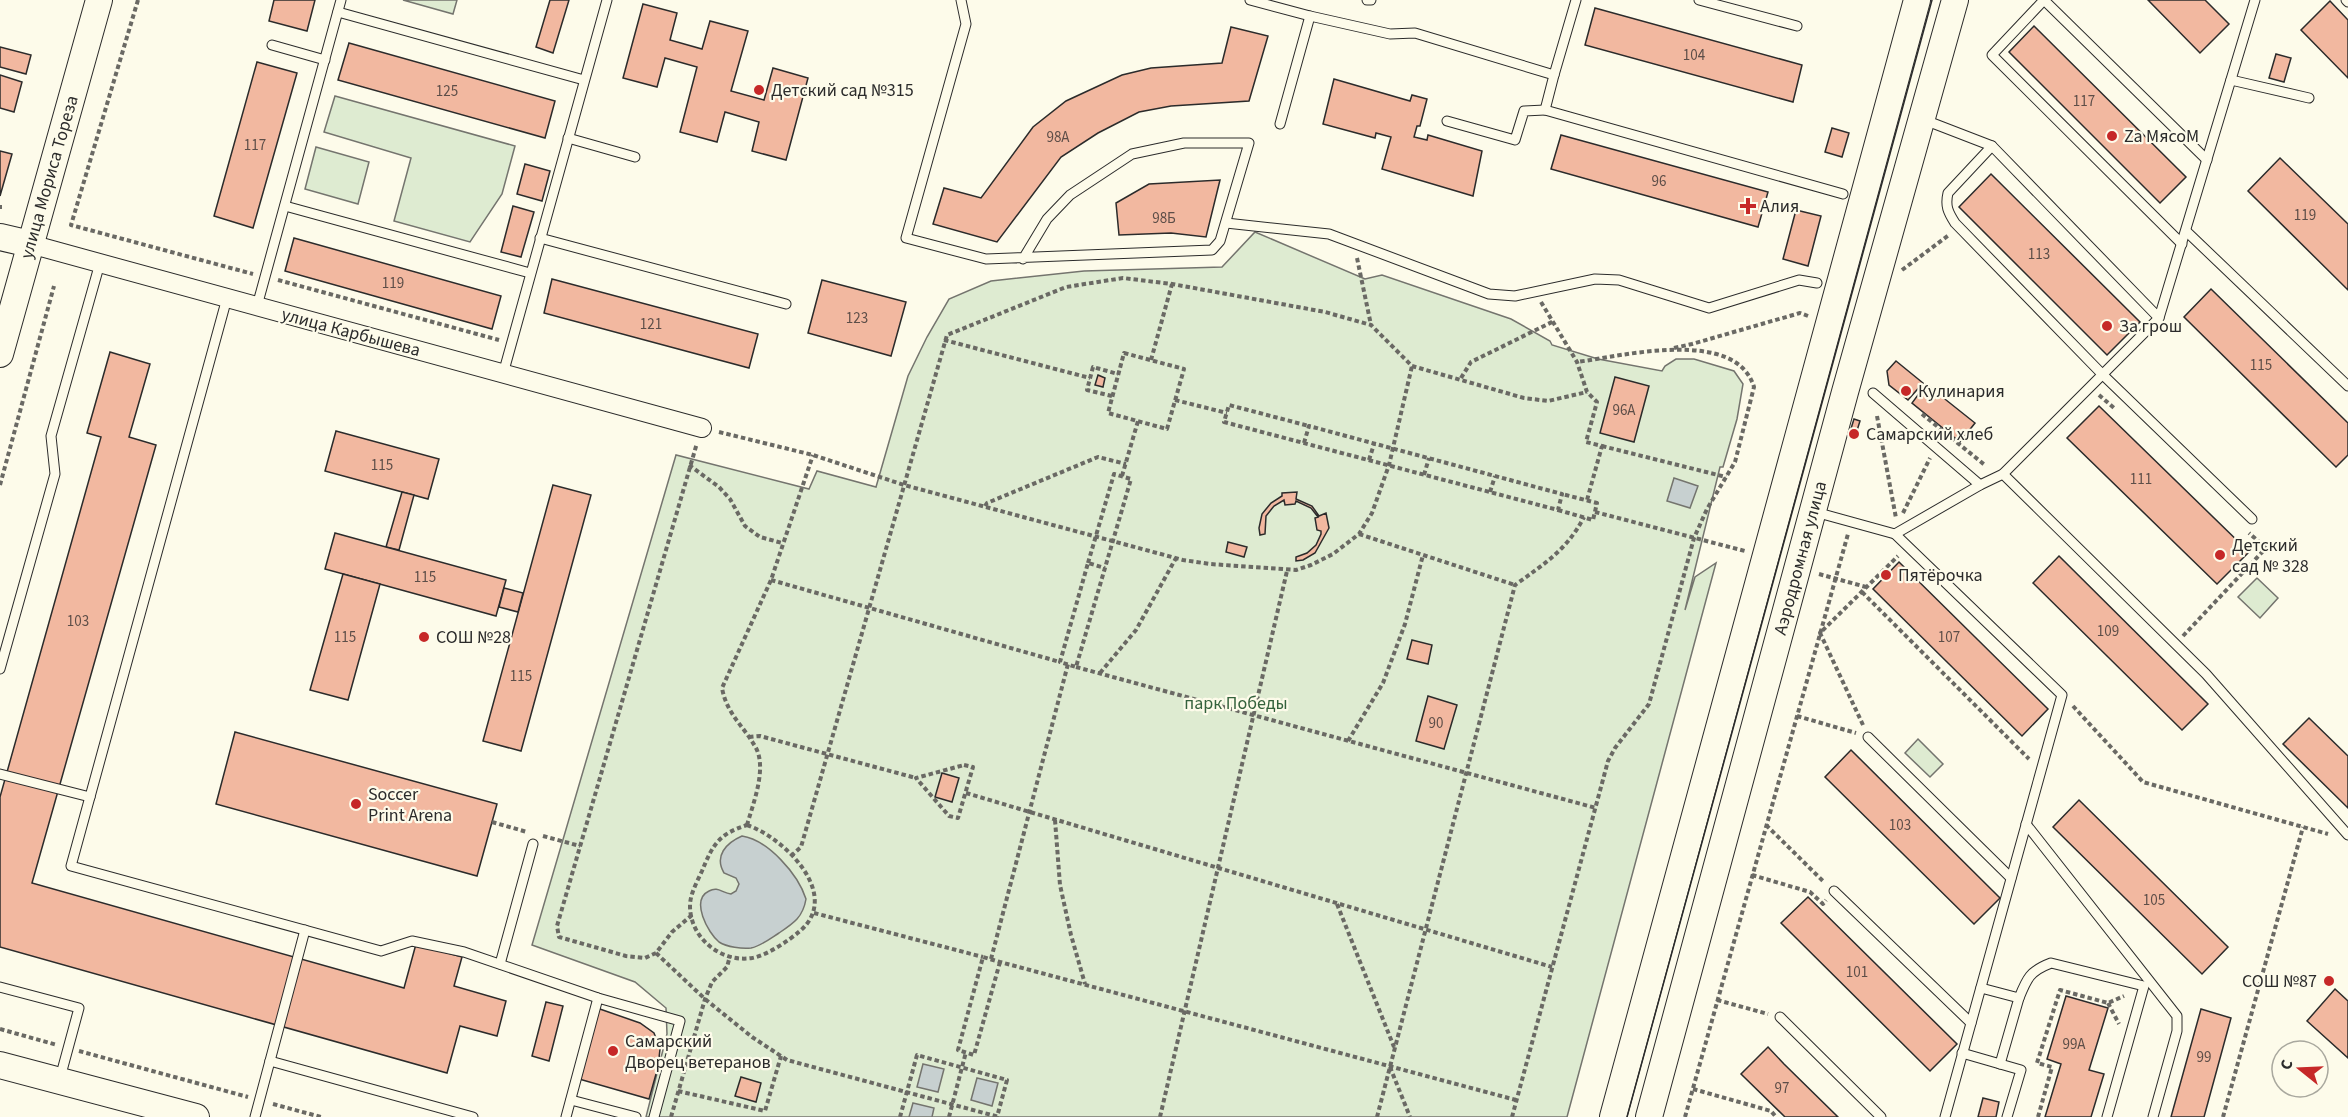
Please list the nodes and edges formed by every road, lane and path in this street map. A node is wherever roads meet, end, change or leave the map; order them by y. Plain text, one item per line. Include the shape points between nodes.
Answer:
1 (99, 0) edge
2 (138, 0) edge
3 (341, 0) edge
4 (607, 0) edge
5 (962, 0) edge
6 (1250, 0) edge
7 (1575, 0) edge
8 (1699, 0) edge
9 (1917, 0) edge
10 (1955, 0) edge
11 (2244, 0) edge
12 (2253, 4) edge
13 (338, 12) junction
14 (1310, 16) junction
15 (1797, 26) dead end
16 (272, 45) dead end
17 (325, 60) junction
18 (1554, 75) junction
19 (584, 80) junction
20 (2231, 80) junction
21 (2309, 98) dead end
22 (1545, 110) junction
23 (1922, 119) junction
24 (1447, 121) dead end
25 (1280, 124) dead end
26 (568, 138) junction
27 (1992, 146) junction
28 (635, 157) dead end
29 (2207, 160) junction
30 (1848, 195) junction
31 (285, 206) junction
32 (1226, 223) junction
33 (1959, 227) junction
34 (2186, 231) junction
35 (0, 237) edge
36 (540, 238) junction
37 (1353, 243) junction
38 (30, 244) junction
39 (2182, 244) junction
40 (1023, 259) junction
41 (100, 263) junction
42 (530, 273) junction
43 (266, 277) junction
44 (1893, 277) dead end
45 (1818, 283) dead end
46 (1172, 284) junction
47 (54, 286) dead end
48 (1534, 291) junction
49 (227, 298) junction
50 (786, 304) dead end
51 (257, 306) junction
52 (1808, 316) dead end
53 (2159, 318) junction
54 (1554, 321) junction
55 (1371, 325) junction
56 (944, 340) junction
57 (511, 343) junction
58 (1661, 350) junction
59 (0, 354) edge
60 (1151, 360) junction
61 (1577, 362) junction
62 (1412, 366) junction
63 (503, 374) junction
64 (1118, 374) junction
65 (2102, 374) junction
66 (1090, 378) junction
67 (1461, 378) junction
68 (2090, 386) junction
69 (2348, 386) edge
70 (1587, 392) junction
71 (1873, 393) joint
72 (1112, 396) junction
73 (1175, 400) junction
74 (1917, 410) dead end
75 (2116, 410) dead end
76 (1227, 413) junction
77 (1138, 421) junction
78 (1309, 426) junction
79 (702, 428) junction
80 (1943, 431) junction
81 (1304, 443) junction
82 (1374, 444) junction
83 (1602, 446) junction
84 (1935, 447) junction
85 (1394, 449) junction
86 (813, 455) junction
87 (1429, 458) junction
88 (1369, 460) junction
89 (1126, 464) junction
90 (689, 465) junction
91 (1389, 465) junction
92 (1992, 471) dead end
93 (2003, 474) junction
94 (1424, 475) junction
95 (1122, 476) junction
96 (1495, 476) junction
97 (1726, 477) junction
98 (0, 484) edge
99 (904, 485) junction
100 (1980, 485) junction
101 (1490, 492) junction
102 (1562, 494) junction
103 (1587, 500) junction
104 (985, 506) junction
105 (1558, 510) junction
106 (1813, 511) junction
107 (1595, 512) junction
108 (1584, 517) junction
109 (2252, 519) dead end
110 (1851, 522) junction
111 (2248, 532) dead end
112 (1359, 534) junction
113 (1895, 534) junction
114 (1096, 536) junction
115 (1694, 538) junction
116 (1113, 541) junction
117 (782, 543) junction
118 (1908, 546) junction
119 (1746, 551) dead end
120 (1423, 555) junction
121 (1176, 558) junction
122 (1088, 563) junction
123 (1105, 568) junction
124 (1797, 569) junction
125 (1287, 571) junction
126 (1835, 579) junction
127 (771, 580) junction
128 (1515, 585) junction
129 (1867, 587) junction
130 (1862, 592) junction
131 (868, 608) junction
132 (1820, 633) junction
133 (2176, 644) junction
134 (1060, 662) junction
135 (1068, 664) junction
136 (1076, 667) junction
137 (0, 669) edge
138 (1100, 673) junction
139 (2062, 695) junction
140 (1254, 715) junction
141 (1797, 716) junction
142 (748, 737) junction
143 (1868, 737) junction
144 (1348, 741) junction
145 (828, 754) junction
146 (2041, 771) junction
147 (1466, 773) junction
148 (0, 774) edge
149 (915, 778) junction
150 (966, 793) junction
151 (90, 797) junction
152 (1596, 808) junction
153 (1029, 812) junction
154 (1055, 820) junction
155 (2026, 824) junction
156 (747, 825) junction
157 (1766, 825) junction
158 (2303, 827) junction
159 (2348, 835) edge
160 (2335, 836) dead end
161 (533, 844) dead end
162 (791, 856) junction
163 (1218, 868) junction
164 (1752, 875) junction
165 (2011, 878) junction
166 (1834, 891) joint
167 (1810, 892) dead end
168 (1337, 903) junction
169 (814, 914) junction
170 (692, 915) junction
171 (1426, 929) junction
172 (305, 930) junction
173 (656, 953) junction
174 (730, 956) junction
175 (983, 957) junction
176 (991, 959) junction
177 (1000, 962) junction
178 (500, 964) junction
179 (1552, 967) junction
180 (2146, 982) junction
181 (1085, 984) junction
182 (0, 987) edge
183 (1981, 988) junction
184 (598, 998) junction
185 (2019, 998) junction
186 (705, 999) junction
187 (1717, 1000) junction
188 (2108, 1004) dead end
189 (1185, 1011) junction
190 (1780, 1017) joint
191 (1971, 1023) junction
192 (0, 1029) edge
193 (68, 1048) junction
194 (1395, 1049) junction
195 (966, 1052) junction
196 (1962, 1053) junction
197 (781, 1056) junction
198 (270, 1061) junction
199 (2000, 1064) junction
200 (0, 1065) edge
201 (1390, 1066) junction
202 (962, 1068) junction
203 (59, 1080) junction
204 (1693, 1089) junction
205 (678, 1091) junction
206 (906, 1092) junction
207 (260, 1100) junction
208 (571, 1100) junction
209 (1516, 1100) junction
210 (952, 1104) junction
211 (196, 1117) edge
212 (255, 1117) edge
213 (321, 1117) edge
214 (473, 1117) edge
215 (567, 1117) edge
216 (636, 1117) edge
217 (654, 1117) edge
218 (671, 1117) edge
219 (900, 1117) edge
220 (949, 1117) edge
221 (998, 1117) edge
222 (1160, 1117) edge
223 (1377, 1117) edge
224 (1410, 1117) edge
225 (1512, 1117) edge
226 (1613, 1117) edge
227 (1649, 1117) edge
228 (1685, 1117) edge
229 (1776, 1117) edge
230 (1881, 1117) edge
231 (1945, 1117) edge
232 (2007, 1117) edge
233 (2038, 1117) edge
234 (2107, 1117) edge
235 (2153, 1117) edge
236 (2223, 1117) edge

1 - 38 main road, улица Мориса Тореза
2 - 43 path via 72,225
3 - 13 lane
4 - 19 lane
5 - 40 lane via 966,24 906,238 986,259
6 - 14 lane
7 - 18 lane
8 - 15 lane
9 - 30 main road, Аэродромная улица
10 - 23 main road, Аэродромная улица
11 - 12 lane
12 - 20 lane
13 - 17 lane
13 - 19 lane
14 - 18 lane via 1390,34 1415,33
14 - 25 lane
16 - 17 lane
17 - 31 lane
18 - 22 lane
19 - 26 lane
20 - 21 lane
20 - 29 lane
22 - 24 lane via 1524,111 1515,140
22 - 30 lane
23 - 27 lane
23 - 106 main road, Аэродромная улица
26 - 28 lane
26 - 36 lane
27 - 33 lane via 1948,193 1948,213
27 - 53 lane
29 - 34 lane
29 - 39 lane via 2044,0 1992,55
30 - 226 main road, Аэродромная улица
31 - 42 lane
31 - 43 lane
32 - 37 lane via 1320,232
32 - 40 lane via 1220,242 1212,250
32 - 40 lane via 1249,142 1184,143 1132,154 1070,195 1047,219
33 - 44 path
33 - 65 lane
34 - 39 lane
34 - 69 lane
35 - 38 main road, улица Карбышева
36 - 42 lane
36 - 50 lane
37 - 48 lane via 1489,294 1515,296
37 - 55 path
38 - 41 street, улица Карбышева
38 - 59 main road, улица Мориса Тореза
39 - 53 lane
41 - 49 street, улица Карбышева
41 - 137 lane via 51,436 55,474
42 - 57 lane
43 - 51 lane
43 - 57 path
45 - 48 lane via 1799,280 1709,308 1619,280 1595,279
46 - 55 path via 1325,312
46 - 56 path via 1123,278 1066,287 947,335
46 - 60 path
47 - 98 path
48 - 54 path
49 - 51 street, улица Карбышева
49 - 151 lane
51 - 63 street, улица Карбышева
52 - 58 path via 1800,314
53 - 65 lane
54 - 61 path
54 - 67 path via 1471,362
55 - 62 path
56 - 66 path
56 - 99 path
57 - 63 lane
58 - 61 path
58 - 97 path via 1696,349 1718,354 1752,380 1754,387 1735,462
60 - 64 path via 1124,353
60 - 73 path via 1184,369
61 - 70 path
62 - 67 path
62 - 85 path
63 - 79 street, улица Карбышева
64 - 66 path via 1093,367
64 - 72 path
65 - 68 lane
65 - 109 lane
66 - 72 path via 1087,390
67 - 70 path via 1524,398 1548,401
68 - 75 path
68 - 93 lane
70 - 83 path via 1597,402 1586,442
71 - 84 lane
71 - 84 path via 1898,524
72 - 77 path via 1108,413
73 - 76 path
73 - 77 path via 1167,429
74 - 80 path
76 - 78 path via 1229,405
76 - 81 path via 1224,422
77 - 89 path
78 - 81 path
78 - 82 path
79 - 86 path
79 - 90 path
80 - 84 path
80 - 92 path
81 - 88 path
82 - 85 path
82 - 88 path
83 - 97 path
83 - 103 path
84 - 100 lane
85 - 87 path
85 - 91 path
86 - 99 path
86 - 117 path
87 - 94 path
87 - 96 path
88 - 91 path
89 - 95 path
89 - 104 path via 1098,457
90 - 117 path via 724,493 744,526 760,537
90 - 173 path via 557,926 559,937 584,946 645,958
91 - 94 path
91 - 112 path via 1372,513
93 - 100 lane
93 - 133 lane
94 - 101 path
95 - 114 path via 1114,474
95 - 116 path via 1131,479
96 - 101 path
96 - 102 path
97 - 115 path
99 - 104 path
99 - 131 path
100 - 113 lane
101 - 105 path
102 - 103 path
102 - 105 path
103 - 107 path via 1597,503
104 - 114 path
105 - 108 path
106 - 110 lane
106 - 124 main road, Аэродромная улица
107 - 108 path via 1593,520
107 - 115 path
108 - 128 path via 1574,537 1556,556
110 - 113 lane
110 - 126 path
111 - 133 path via 2266,548
112 - 120 path
112 - 125 path via 1311,565
113 - 118 lane
114 - 116 path
114 - 122 path
115 - 119 path
115 - 152 path via 1649,704 1608,761
116 - 121 path
116 - 123 path
117 - 127 path
118 - 129 path
118 - 139 lane
120 - 128 path
120 - 144 path via 1406,624 1383,683
121 - 125 path
121 - 138 path via 1136,630
122 - 123 path
122 - 134 path
123 - 136 path
124 - 126 path
124 - 227 main road, Аэродромная улица
125 - 140 path
126 - 129 path
126 - 132 path
127 - 131 path
127 - 142 path via 722,688 725,704
128 - 147 path
129 - 130 path
130 - 132 path
130 - 146 path
131 - 134 path
131 - 145 path
132 - 141 path
132 - 143 path
133 - 159 lane
134 - 135 path
135 - 136 path
135 - 153 path
136 - 138 path
138 - 140 path
139 - 146 lane
139 - 158 path via 2143,782
140 - 144 path
140 - 163 path
141 - 143 path
141 - 157 path
142 - 145 path via 760,736
142 - 156 path via 757,750 760,776
143 - 165 lane
144 - 147 path
145 - 149 path
145 - 162 path via 801,847
146 - 155 lane
147 - 152 path
147 - 171 path
148 - 151 lane
149 - 150 path via 949,816 958,818
149 - 150 path via 964,765 973,767
150 - 153 path
151 - 172 lane via 71,866
152 - 179 path
153 - 154 path
153 - 176 path
154 - 163 path
154 - 181 path via 1060,885
155 - 165 lane
155 - 180 lane
156 - 162 path
156 - 170 path via 728,831 711,850 692,893
157 - 164 path
157 - 166 path
158 - 160 path
158 - 236 path
161 - 178 lane
162 - 169 path via 812,885 817,898
163 - 168 path
163 - 189 path
164 - 167 path
164 - 187 path
165 - 183 lane
166 - 191 lane
168 - 171 path
168 - 194 path
169 - 174 path via 810,923 770,951 753,958
169 - 175 path
170 - 173 path
170 - 174 path via 703,940 715,951
171 - 179 path
171 - 194 path
172 - 178 lane via 381,951 412,941
172 - 198 lane
173 - 186 path
174 - 186 path via 727,966 711,982
175 - 176 path
175 - 195 path via 958,1050
176 - 177 path
177 - 181 path
177 - 195 path via 974,1055
178 - 184 lane
179 - 209 path
180 - 185 lane via 2051,963 2037,968 2027,978
180 - 234 lane
180 - 235 lane via 2177,1016 2177,1031
181 - 189 path
182 - 193 lane via 79,1008
183 - 185 lane
183 - 191 lane
184 - 208 lane
184 - 217 lane via 680,1021
185 - 199 lane
186 - 197 path
186 - 205 path
187 - 190 path
187 - 204 path
188 - 233 path via 2060,990 2037,1063 2052,1067
189 - 201 path
189 - 222 path
190 - 230 lane
191 - 196 lane
192 - 193 path
193 - 203 lane
193 - 207 path
194 - 201 path
195 - 202 path
196 - 199 lane
196 - 231 lane
197 - 205 path via 765,1111
197 - 206 path
198 - 207 lane
198 - 214 lane
199 - 232 lane via 2021,1070
200 - 203 main road
201 - 209 path
201 - 223 path
201 - 224 path
202 - 206 path via 917,1055
202 - 210 path
202 - 221 path via 1007,1080
203 - 211 main road
204 - 228 path
204 - 229 path via 1770,1111
205 - 218 path
206 - 210 path
206 - 219 path
207 - 212 lane
207 - 213 path
208 - 215 lane
208 - 216 lane
209 - 225 path
210 - 220 path
210 - 221 path

